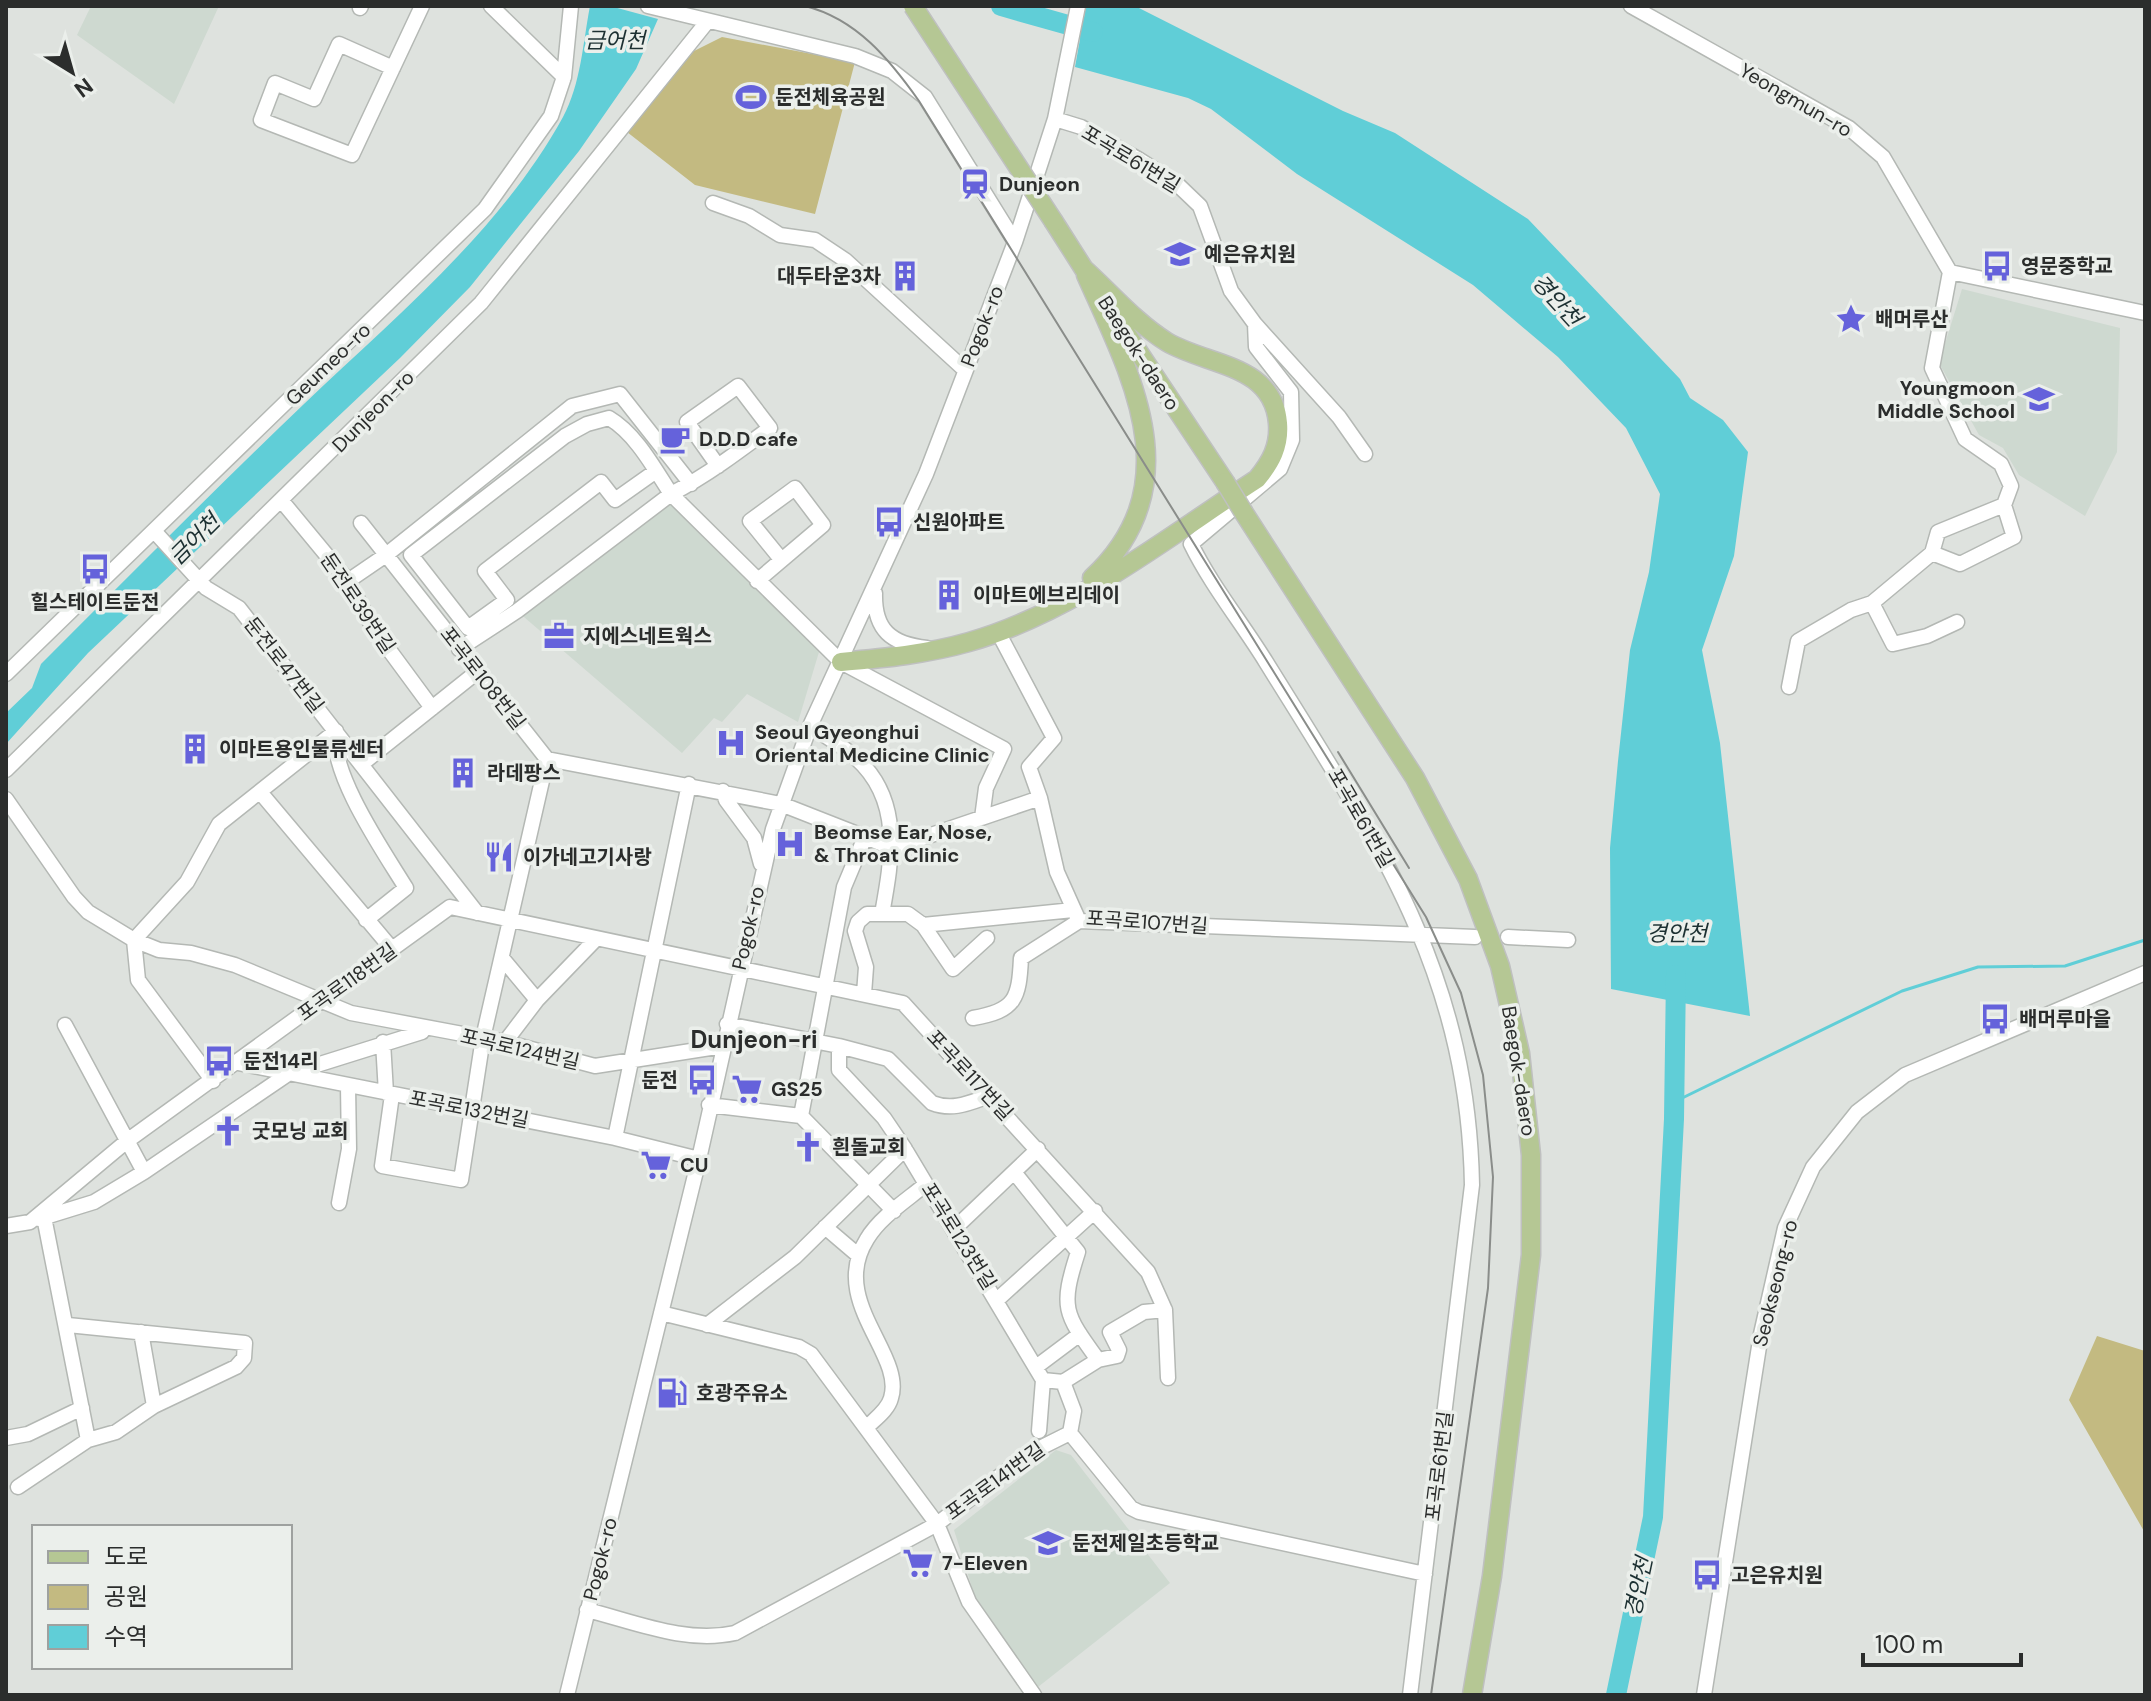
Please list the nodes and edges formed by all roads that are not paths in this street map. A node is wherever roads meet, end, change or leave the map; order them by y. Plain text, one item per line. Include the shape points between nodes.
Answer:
1 (422, 6) edge
2 (491, 6) edge
3 (571, 6) edge
4 (648, 6) edge
5 (913, 6) edge
6 (1078, 6) edge
7 (1631, 6) edge
8 (707, 22) junction
9 (393, 68) junction
10 (564, 77) junction
11 (1055, 119) junction
12 (713, 203) dead end
13 (1015, 242) junction
14 (1083, 268) junction
15 (1950, 272) junction
16 (2145, 313) edge
17 (1255, 324) junction
18 (965, 370) junction
19 (1365, 454) dead end
20 (718, 466) junction
21 (656, 471) junction
22 (691, 484) junction
23 (671, 494) junction
24 (281, 500) junction
25 (2004, 505) junction
26 (361, 523) dead end
27 (155, 532) junction
28 (1932, 553) junction
29 (386, 555) junction
30 (780, 558) junction
31 (199, 580) junction
32 (348, 581) junction
33 (757, 581) junction
34 (875, 583) junction
35 (1066, 601) junction
36 (1872, 603) junction
37 (1957, 622) dead end
38 (998, 632) junction
39 (459, 649) junction
40 (943, 649) junction
41 (841, 662) junction
42 (477, 672) junction
43 (6, 674) edge
44 (1789, 687) dead end
45 (432, 708) junction
46 (810, 726) junction
47 (336, 731) junction
48 (547, 759) junction
49 (363, 763) junction
50 (6, 770) edge
51 (689, 784) junction
52 (723, 791) junction
53 (260, 792) junction
54 (1040, 798) junction
55 (6, 799) edge
56 (781, 804) junction
57 (982, 818) junction
58 (865, 837) junction
59 (893, 848) junction
60 (762, 866) junction
61 (477, 913) junction
62 (882, 914) junction
63 (1076, 916) junction
64 (366, 920) junction
65 (512, 920) junction
66 (923, 925) junction
67 (1423, 937) junction
68 (1475, 937) dead end
69 (1508, 937) dead end
70 (987, 938) dead end
71 (596, 939) junction
72 (134, 940) junction
73 (1568, 940) dead end
74 (392, 949) junction
75 (652, 951) junction
76 (502, 958) junction
77 (738, 970) junction
78 (2145, 973) edge
79 (827, 986) junction
80 (864, 994) junction
81 (537, 1000) junction
82 (320, 1001) junction
83 (973, 1018) dead end
84 (727, 1024) junction
85 (65, 1025) dead end
86 (435, 1031) junction
87 (483, 1038) junction
88 (816, 1040) junction
89 (383, 1042) junction
90 (505, 1042) junction
91 (723, 1046) junction
92 (839, 1046) junction
93 (632, 1059) junction
94 (238, 1063) junction
95 (288, 1074) junction
96 (213, 1081) junction
97 (348, 1086) junction
98 (389, 1094) junction
99 (989, 1096) junction
100 (709, 1105) junction
101 (473, 1110) junction
102 (801, 1116) junction
103 (615, 1138) junction
104 (127, 1141) junction
105 (905, 1149) junction
106 (1038, 1149) junction
107 (699, 1159) junction
108 (144, 1172) junction
109 (1014, 1172) junction
110 (867, 1183) junction
111 (926, 1184) junction
112 (339, 1203) dead end
113 (894, 1211) junction
114 (1095, 1211) junction
115 (37, 1220) junction
116 (6, 1226) edge
117 (825, 1227) junction
118 (954, 1229) junction
119 (1068, 1237) junction
120 (859, 1256) junction
121 (998, 1299) junction
122 (1165, 1310) junction
123 (661, 1313) junction
124 (68, 1325) junction
125 (707, 1325) junction
126 (141, 1332) junction
127 (1080, 1334) junction
128 (1098, 1360) junction
129 (1040, 1374) junction
130 (1168, 1378) dead end
131 (1063, 1382) junction
132 (154, 1406) junction
133 (82, 1408) junction
134 (867, 1427) junction
135 (1039, 1431) dead end
136 (1070, 1433) junction
137 (6, 1438) edge
138 (88, 1440) junction
139 (18, 1487) dead end
140 (937, 1524) junction
141 (1425, 1574) junction
142 (587, 1610) junction
143 (567, 1695) edge
144 (1034, 1695) edge
145 (1410, 1695) edge
146 (1472, 1695) edge
147 (1704, 1695) edge

1 - 9 street
2 - 10 street
3 - 10 street, Geumeo-ro
4 - 8 street
5 - 14 main road, Baegok-daero, bridge
6 - 11 street, Pogok-ro
7 - 15 street, Yeongmun-ro via 1849,128 1883,157
8 - 13 street via 855,56 908,82 925,97
8 - 24 street, Dunjeon-ro via 481,303
9 - 9 street via 352,155 261,120 275,83 314,99 339,44
10 - 27 street, Geumeo-ro via 541,134 469,227
11 - 13 street, Pogok-ro
11 - 17 street, 포곡로61번길 via 1081,127 1138,159 1191,196 1211,228 1231,291
12 - 18 street via 780,235 815,240 845,260
13 - 18 street, Pogok-ro
14 - 35 main road via 1141,406 1146,473 1132,525 1119,546
14 - 35 main road via 1165,341 1260,382 1277,413 1279,434 1269,465 1257,479
14 - 146 main road, Baegok-daero, bridge via 1415,778 1462,866 1500,966 1528,1102 1531,1255 1492,1576
15 - 16 street
15 - 25 street via 1932,368 1965,439 2001,464 2011,486
17 - 19 street via 1339,417
17 - 67 street, 포곡로61번길 via 1256,347 1291,392 1292,440 1268,482 1191,544 1361,815
18 - 34 street, Pogok-ro via 926,474
20 - 20 street via 770,428 738,386 687,422
20 - 22 street
21 - 21 street via 622,426 609,418 587,424 411,555 468,628 507,600 485,571 601,482 615,500
21 - 23 street
22 - 23 street
22 - 29 street via 620,394 572,406
23 - 33 street
23 - 39 street
24 - 31 street, Dunjeon-ro
24 - 32 street, 둔전로39번길
25 - 28 street via 1938,532
25 - 28 street via 2014,537 1960,564
26 - 29 street, 포곡로108번길
27 - 31 street, 둔전로47번길
27 - 43 street, Geumeo-ro
28 - 36 street
29 - 32 street
29 - 39 street, 포곡로108번길
30 - 30 street via 823,525 795,488 750,521
30 - 33 street
31 - 47 street, 둔전로47번길 via 239,608
31 - 50 street, Dunjeon-ro
32 - 45 street, 둔전로39번길 via 373,628
33 - 41 street
34 - 40 street via 874,613 889,634 911,646
34 - 41 street, Pogok-ro
35 - 38 main road
36 - 37 street via 1893,644
36 - 44 street via 1798,641
38 - 40 main road
38 - 54 street, 포곡로107번길 via 1054,738 1029,767
39 - 42 street, 포곡로108번길
40 - 41 main road
41 - 46 street, Pogok-ro
41 - 57 street via 1004,749 986,788
42 - 45 street
42 - 48 street, 포곡로108번길
45 - 49 street
46 - 56 street, Pogok-ro
46 - 59 street via 856,757 870,774 887,809
47 - 49 street, 둔전로47번길
47 - 53 street
47 - 64 street via 333,747 351,795 406,888
48 - 51 street
48 - 65 street
49 - 61 street, 둔전로47번길
51 - 52 street
51 - 75 street
52 - 56 street
52 - 60 street via 754,838
53 - 64 street
53 - 72 street via 219,824 187,882
54 - 57 street
54 - 63 street, 포곡로107번길 via 1052,854
55 - 72 street, 포곡로124번길 via 74,897 88,912
56 - 58 street
56 - 60 street, Pogok-ro
57 - 59 street
58 - 59 street
58 - 79 street via 844,887
59 - 62 street
60 - 77 street, Pogok-ro
61 - 65 street, 포곡로118번길
61 - 74 street, 포곡로118번길 via 450,907
62 - 66 street via 908,914
62 - 80 street via 867,914 855,931 866,967
63 - 66 street
63 - 67 street, 포곡로107번길
63 - 83 street via 1021,958 1020,989 1006,1008
64 - 74 street
65 - 71 street, 포곡로118번길
65 - 76 street
66 - 70 street via 953,969
67 - 68 street, 포곡로107번길
67 - 141 street, 포곡로61번길 via 1462,1074 1470,1115 1472,1185
69 - 73 street
71 - 75 street, 포곡로118번길
71 - 81 street
72 - 82 street, 포곡로124번길 via 235,965
72 - 96 street via 138,980
74 - 82 street, 포곡로118번길
75 - 77 street, 포곡로118번길
75 - 93 street
76 - 81 street
76 - 87 street
77 - 79 street, 포곡로117번길
77 - 84 street, Pogok-ro
78 - 147 street, Seokseong-ro via 1905,1075 1857,1112 1813,1167 1785,1228 1761,1334
79 - 80 street, 포곡로117번길
79 - 88 street
80 - 99 street, 포곡로117번길 via 903,1003
81 - 90 street
82 - 86 street, 포곡로124번길
82 - 94 street, 포곡로118번길
84 - 88 street
84 - 91 street, Pogok-ro
85 - 104 street
86 - 87 street, 포곡로124번길
86 - 89 street
87 - 90 street, 포곡로124번길
87 - 101 street
88 - 92 street
88 - 102 street
89 - 95 street
89 - 98 street
90 - 93 street, 포곡로124번길 via 595,1066
91 - 93 street, 포곡로124번길
91 - 100 street, Pogok-ro
92 - 99 street via 888,1059 932,1103 961,1106
92 - 105 street, 포곡로123번길 via 839,1070
93 - 103 street
94 - 95 street, 포곡로132번길
94 - 96 street, 포곡로118번길
95 - 97 street, 포곡로132번길
95 - 108 street
96 - 104 street, 포곡로118번길
97 - 98 street, 포곡로132번길
97 - 112 street via 349,1149
98 - 101 street, 포곡로132번길
98 - 101 street via 382,1166 461,1180
99 - 106 street, 포곡로117번길
100 - 102 street
100 - 107 street, Pogok-ro
101 - 103 street, 포곡로132번길
102 - 110 street
103 - 107 street, 포곡로132번길
104 - 108 street
104 - 115 street, 포곡로118번길
105 - 110 street
105 - 111 street, 포곡로123번길
106 - 109 street
106 - 114 street, 포곡로117번길
107 - 123 street, Pogok-ro
108 - 115 street via 94,1202
109 - 118 street
109 - 119 street
110 - 113 street
110 - 117 street
111 - 113 street
111 - 118 street, 포곡로123번길
113 - 120 street via 866,1239
114 - 119 street
114 - 122 street, 포곡로117번길 via 1148,1272
115 - 116 street
115 - 124 street
117 - 120 street
117 - 125 street
118 - 121 street, 포곡로123번길
119 - 121 street
119 - 127 street via 1078,1252 1064,1299
120 - 134 street via 860,1304 892,1382 891,1398
121 - 129 street, 포곡로123번길
122 - 128 street via 1144,1312 1117,1326 1110,1332 1117,1356
122 - 130 street
123 - 125 street, 포곡로141번길
123 - 142 street, Pogok-ro
124 - 126 street
124 - 133 street
125 - 134 street, 포곡로141번길 via 811,1354
126 - 132 street
126 - 132 street via 245,1343 244,1358 236,1367
127 - 128 street
127 - 129 street
128 - 131 street
129 - 131 street
129 - 135 street
131 - 136 street via 1074,1411
132 - 138 street via 116,1432
133 - 137 street via 28,1434
133 - 138 street
134 - 140 street, 포곡로141번길
136 - 140 street, 포곡로141번길 via 1030,1453
136 - 141 street via 1139,1512
138 - 139 street
140 - 142 street via 735,1633 681,1634
140 - 144 street via 969,1602
141 - 145 street, 포곡로61번길
142 - 143 street, Pogok-ro

